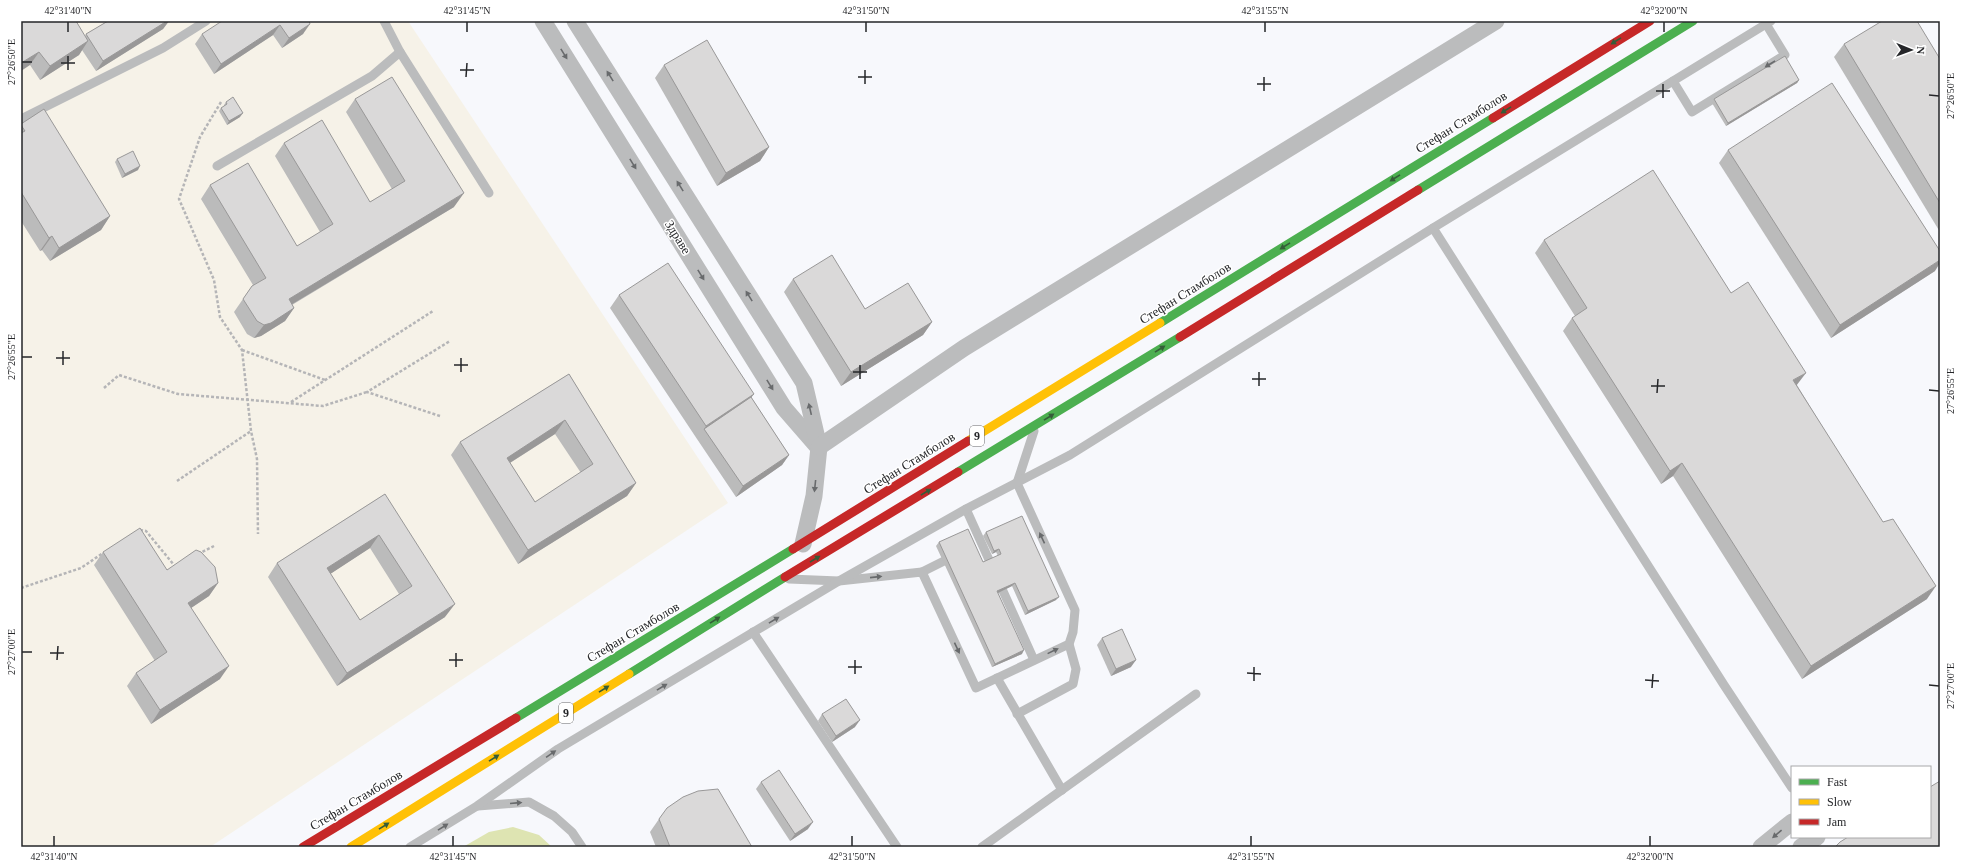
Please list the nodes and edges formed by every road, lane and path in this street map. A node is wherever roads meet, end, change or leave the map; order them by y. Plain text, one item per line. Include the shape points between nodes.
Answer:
1 (206, 21) edge
2 (384, 21) edge
3 (543, 21) edge
4 (575, 21) edge
5 (1496, 21) edge
6 (1650, 21) edge
7 (1693, 21) edge
8 (1769, 23) edge
9 (400, 52) junction
10 (1673, 81) junction
11 (221, 102) dead end
12 (21, 120) edge
13 (217, 166) dead end
14 (489, 193) dead end
15 (1433, 228) junction
16 (433, 311) dead end
17 (450, 340) dead end
18 (242, 350) junction
19 (325, 380) junction
20 (104, 388) dead end
21 (366, 392) junction
22 (248, 398) junction
23 (290, 403) junction
24 (440, 416) dead end
25 (1035, 426) junction
26 (251, 431) junction
27 (819, 447) junction
28 (177, 481) dead end
29 (1017, 483) junction
30 (966, 509) junction
31 (137, 530) edge
32 (258, 534) dead end
33 (803, 544) junction
34 (982, 544) junction
35 (214, 546) dead end
36 (973, 548) edge
37 (106, 551) edge
38 (194, 556) edge
39 (944, 561) edge
40 (990, 562) edge
41 (180, 563) edge
42 (922, 572) junction
43 (781, 579) junction
44 (839, 581) junction
45 (21, 588) edge
46 (1003, 591) edge
47 (754, 632) junction
48 (1069, 644) junction
49 (1034, 660) junction
50 (997, 678) junction
51 (1196, 694) dead end
52 (1017, 714) junction
53 (1791, 786) edge
54 (1062, 790) junction
55 (477, 806) junction
56 (1791, 823) edge
57 (1815, 838) edge
58 (303, 847) edge
59 (351, 847) edge
60 (410, 847) edge
61 (582, 847) edge
62 (897, 847) edge
63 (982, 847) edge
64 (1762, 847) edge
65 (1801, 847) edge

1 - 12 lane via 163,48
2 - 9 lane
3 -> 27 street, Здраве via 784,408
27 -> 4 street via 804,383
5 - 27 street via 964,348
6 -> 33 highway, Стефан Стамболов / 9
25 -> 7 highway, 9
8 - 10 lane
8 -> 10 lane via 1785,55 1692,112
9 - 13 lane via 372,76
9 - 14 lane
10 - 15 lane
11 - 18 path via 200,137 180,199 214,280 220,317
15 - 29 lane via 1070,455
15 - 53 lane via 1720,680
16 - 19 path
17 - 21 path
18 - 19 path
18 - 22 path
19 - 23 path
20 - 22 path via 119,375 178,394
21 - 23 path via 323,406
21 - 24 path
22 - 23 path
22 - 26 path
25 - 29 lane
43 -> 25 highway, 9
26 - 28 path
26 - 32 path via 257,459
27 -> 33 street via 814,496
29 - 30 lane
48 -> 29 lane via 1075,610
30 - 34 lane
30 - 44 lane
31 - 41 path via 146,531 173,566
33 - 58 highway, Стефан Стамболов / 9
34 - 36 lane
34 - 40 lane
35 - 38 path
37 - 45 path via 81,568
39 - 42 lane
44 -> 42 lane
42 -> 50 lane via 976,688
43 - 44 lane
59 -> 43 highway, 9
47 -> 44 lane
46 - 49 lane
55 -> 47 lane via 558,749
47 - 62 lane
49 -> 48 lane
48 - 52 lane via 1076,669 1073,684
49 - 50 lane
50 - 52 lane
51 - 54 lane
52 - 54 lane
54 - 63 lane
60 -> 55 lane
55 -> 61 lane via 529,802 554,816 572,832
56 -> 64 street
57 - 65 street

